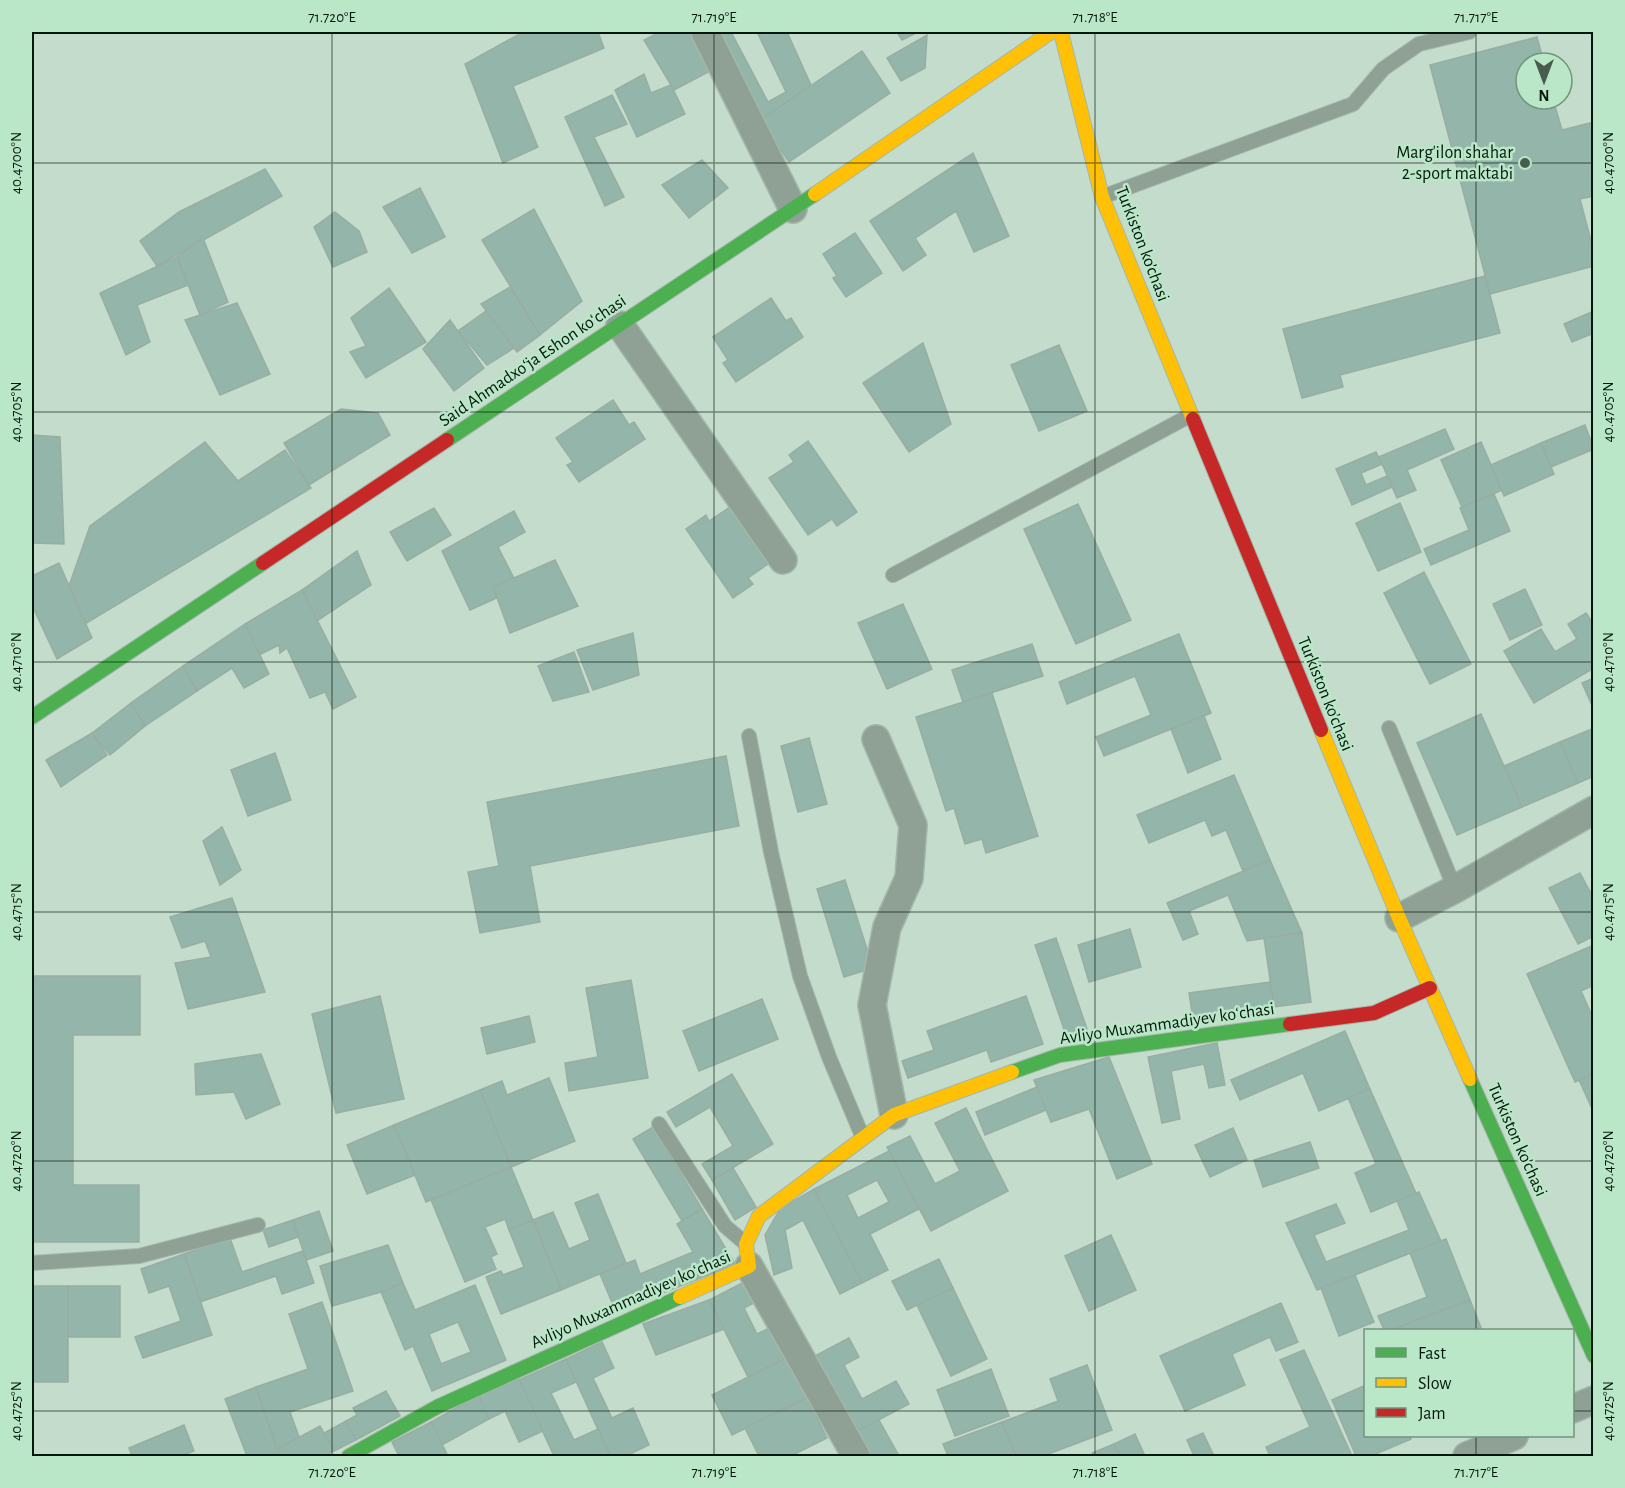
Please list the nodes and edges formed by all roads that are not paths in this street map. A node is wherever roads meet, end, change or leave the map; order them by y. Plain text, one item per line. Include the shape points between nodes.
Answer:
1 (705, 32) edge
2 (1051, 32) edge
3 (1061, 32) edge
4 (1469, 32) edge
5 (1102, 197) junction
6 (793, 209) junction
7 (620, 325) junction
8 (1191, 415) junction
9 (783, 560) dead end
10 (893, 575) dead end
11 (32, 717) edge
12 (1389, 728) dead end
13 (749, 736) dead end
14 (876, 739) dead end
15 (1593, 810) edge
16 (1455, 889) junction
17 (1399, 918) junction
18 (1430, 988) junction
19 (894, 1115) junction
20 (659, 1124) dead end
21 (864, 1140) junction
22 (258, 1225) dead end
23 (748, 1255) junction
24 (32, 1263) edge
25 (1592, 1345) edge
26 (1593, 1400) edge
27 (1574, 1408) edge
28 (1512, 1437) edge
29 (349, 1456) edge
30 (856, 1456) edge
31 (1467, 1456) edge

1 - 6 street
2 - 6 street, Said Ahmadxoʻja Eshon koʻchasi
3 - 5 street, Turkiston ko’chasi
4 - 5 lane via 1419,44 1383,69 1353,104
5 - 8 street, Turkiston ko’chasi
6 - 7 street, Said Ahmadxoʻja Eshon koʻchasi
7 - 9 street
7 - 11 street, Said Ahmadxoʻja Eshon koʻchasi
8 - 10 lane
8 - 17 street, Turkiston ko’chasi
12 - 16 lane
13 - 21 lane via 800,976
14 - 19 street via 913,825 909,878 887,927 872,1005
15 - 16 street
16 - 17 street
17 - 18 street, Turkiston ko’chasi
18 - 19 street, Avliyo Muxammadiyev koʻchasi via 1374,1013 1060,1055
18 - 25 street, Turkiston ko’chasi
19 - 21 street, Avliyo Muxammadiyev koʻchasi
20 - 23 lane
21 - 23 street, Avliyo Muxammadiyev koʻchasi via 759,1216
22 - 24 lane via 139,1256
23 - 29 street, Avliyo Muxammadiyev koʻchasi via 437,1407
23 - 30 street
26 - 27 street
28 - 31 street

